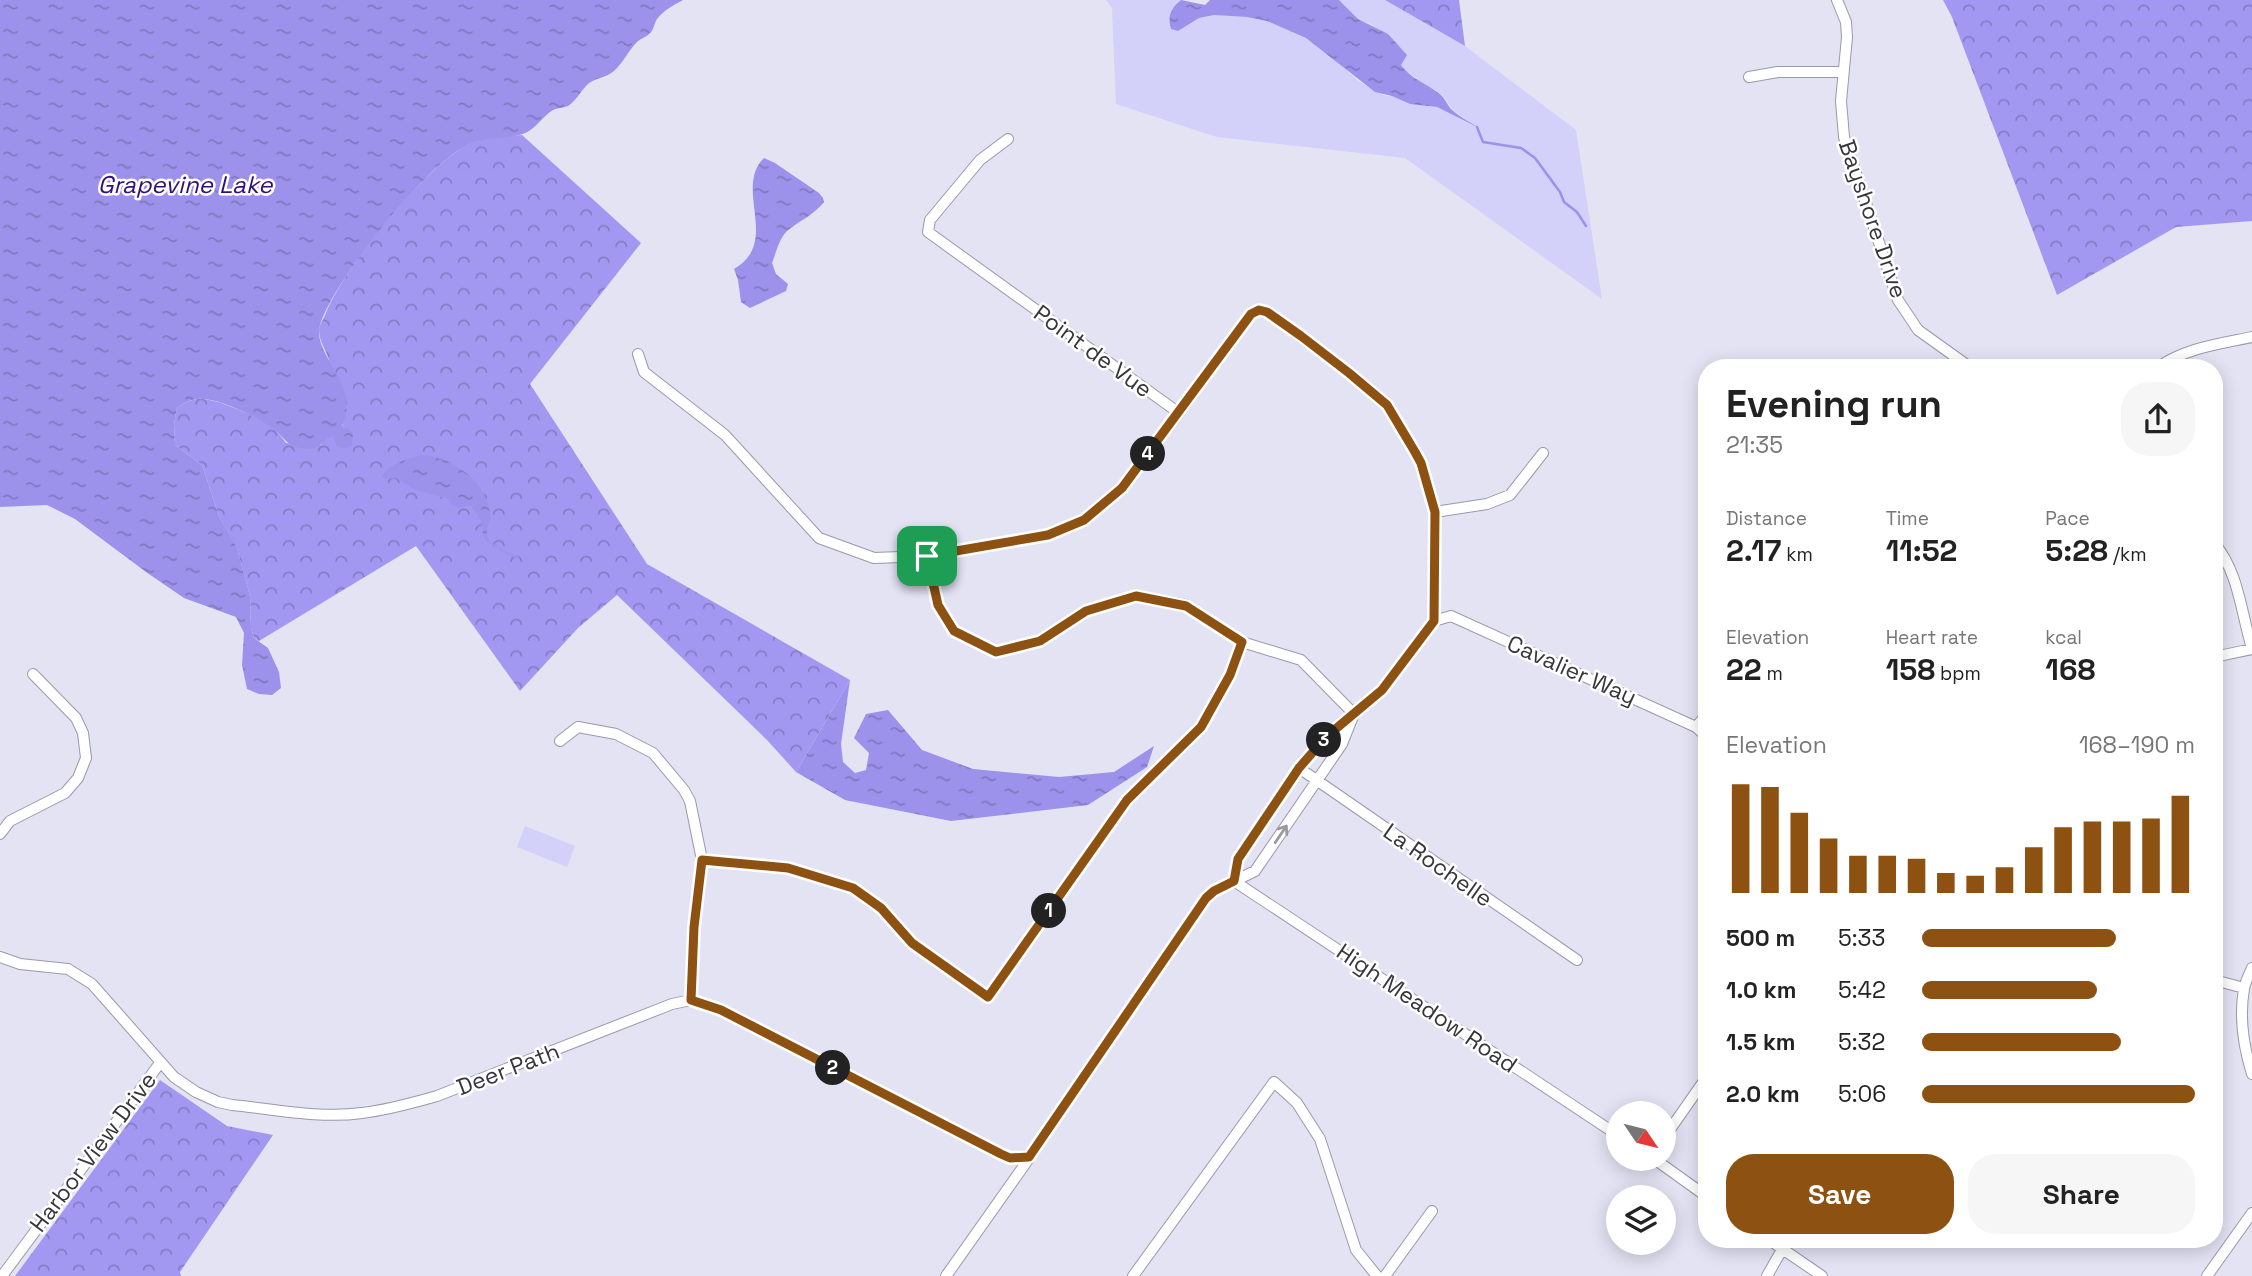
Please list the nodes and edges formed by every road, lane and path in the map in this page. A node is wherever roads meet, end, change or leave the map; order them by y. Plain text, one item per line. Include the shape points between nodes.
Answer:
1 (1837, 0) edge
2 (1843, 72) junction
3 (1749, 77) dead end
4 (1008, 139) dead end
5 (2252, 337) edge
6 (638, 354) dead end
7 (1958, 359) edge
8 (2171, 359) edge
9 (1179, 413) junction
10 (1543, 453) dead end
11 (1435, 512) junction
12 (927, 556) junction
13 (2223, 559) edge
14 (1434, 621) junction
15 (1242, 642) junction
16 (2252, 649) edge
17 (2223, 655) edge
18 (33, 674) dead end
19 (1354, 714) junction
20 (1698, 725) edge
21 (1696, 727) joint
22 (560, 741) dead end
23 (1299, 768) junction
24 (1317, 781) junction
25 (0, 834) edge
26 (702, 860) junction
27 (1234, 881) junction
28 (0, 957) edge
29 (1577, 960) dead end
30 (2252, 968) edge
31 (2223, 982) edge
32 (2244, 988) junction
33 (691, 1000) junction
34 (160, 1063) junction
35 (2252, 1074) edge
36 (1698, 1089) edge
37 (1676, 1121) edge
38 (1606, 1127) edge
39 (1029, 1157) junction
40 (1671, 1171) edge
41 (1698, 1190) edge
42 (1432, 1212) dead end
43 (2252, 1213) edge
44 (1784, 1248) edge
45 (1790, 1248) edge
46 (2, 1276) edge
47 (946, 1276) edge
48 (1133, 1276) edge
49 (1377, 1276) edge
50 (1385, 1276) edge
51 (1767, 1276) edge
52 (1822, 1276) edge
53 (2207, 1276) edge

1 - 2 street, Bayshore Drive via 1846,22
2 - 3 street
2 - 7 street, Bayshore Drive via 1844,136 1898,300 1918,330
4 - 9 street, Point de Vue via 980,160 930,219 928,232
5 - 8 street
6 - 12 street via 643,372 725,435 819,538 874,558
9 - 11 street via 1251,314 1267,312 1387,405 1421,463
9 - 12 street via 1122,488 1084,520 1048,535
10 - 11 street via 1510,495 1487,504
11 - 14 street
12 - 15 street via 938,605 954,631 996,652 1040,641 1086,611 1136,596 1186,606
13 - 16 street via 2239,593
14 - 19 street via 1382,690
14 - 21 street, Cavalier Way via 1451,615
15 - 19 street via 1301,660
15 - 26 street via 1230,675 1201,727 1127,800 988,997 912,943 881,908 853,888 788,868
16 - 17 street
18 - 25 street via 76,718 86,759 65,793 10,821
19 - 23 street
19 - 24 street via 1342,744
20 - 21 street
22 - 26 street via 578,727 616,734 653,753 690,801
23 - 24 street, La Rochelle
23 - 27 street via 1238,859
27 -> 24 street via 1255,871
24 - 29 street, La Rochelle
26 - 33 street
27 - 38 street, High Meadow Road
27 - 39 street via 1206,898
28 - 34 street, Deer Path via 68,969 93,984
30 - 32 street
31 - 32 street
32 - 35 street via 2245,1050
33 - 34 street, Deer Path via 437,1096 361,1113 308,1113 218,1102 196,1092
33 - 39 street via 721,1010 1001,1154
34 - 46 street, Harbor View Drive
36 - 37 street
39 - 47 street
40 - 41 street
42 - 50 street
43 - 53 street
44 - 51 street
45 - 52 street
48 - 49 street via 1275,1082 1297,1103 1320,1139 1356,1250

